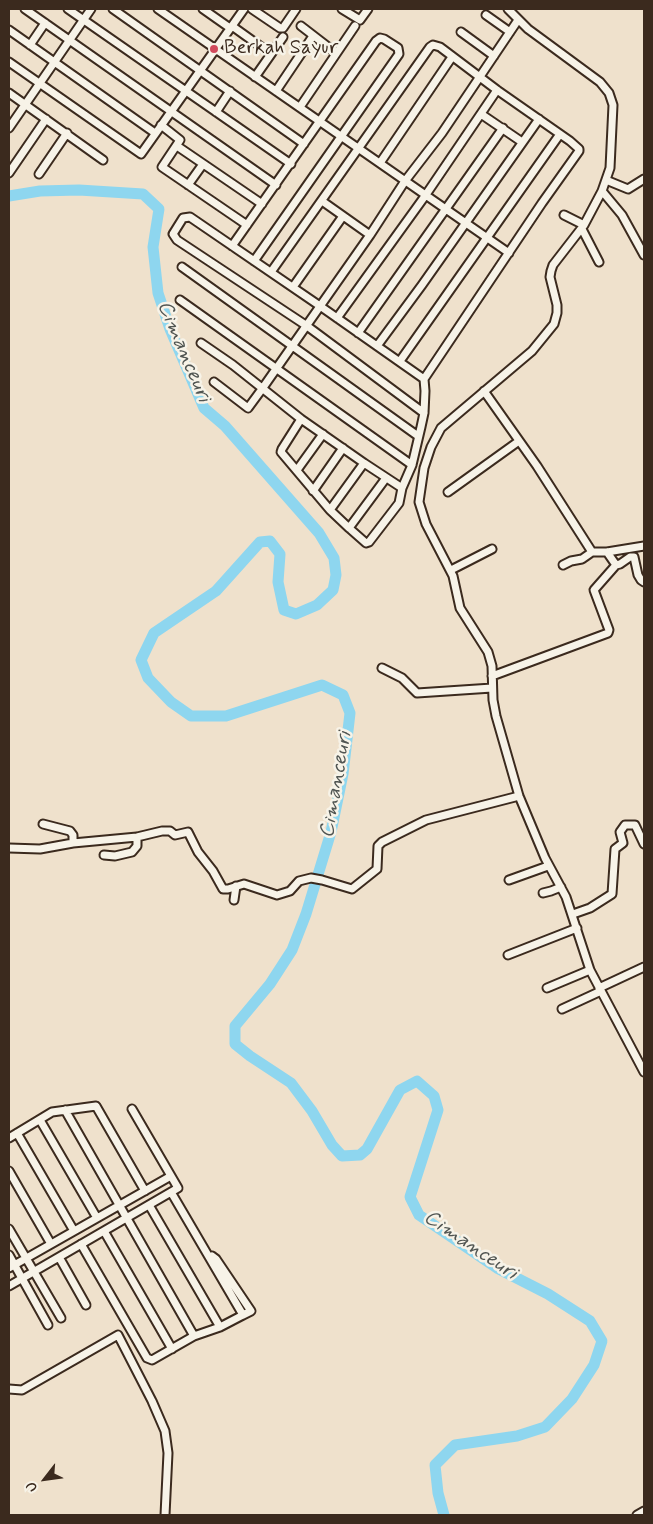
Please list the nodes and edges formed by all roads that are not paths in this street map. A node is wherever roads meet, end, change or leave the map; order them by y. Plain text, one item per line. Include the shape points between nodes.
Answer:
1 (25, 9) edge
2 (68, 9) edge
3 (91, 9) edge
4 (113, 9) edge
5 (158, 9) edge
6 (203, 9) edge
7 (244, 9) edge
8 (252, 9) edge
9 (296, 9) edge
10 (342, 9) edge
11 (368, 9) edge
12 (508, 9) edge
13 (486, 15) dead end
14 (83, 20) junction
15 (518, 20) junction
16 (45, 23) junction
17 (301, 26) dead end
18 (355, 26) dead end
19 (231, 27) junction
20 (9, 30) edge
21 (461, 32) dead end
22 (510, 32) junction
23 (313, 36) junction
24 (283, 37) dead end
25 (69, 40) junction
26 (30, 45) junction
27 (215, 49) junction
28 (336, 53) junction
29 (271, 54) junction
30 (494, 56) junction
31 (452, 57) junction
32 (9, 62) edge
33 (54, 62) junction
34 (200, 70) junction
35 (255, 77) junction
36 (479, 77) junction
37 (40, 83) junction
38 (276, 90) junction
39 (497, 90) junction
40 (185, 91) junction
41 (230, 91) junction
42 (9, 93) edge
43 (25, 104) junction
44 (300, 107) junction
45 (171, 111) junction
46 (216, 112) junction
47 (481, 114) junction
48 (46, 119) junction
49 (539, 119) junction
50 (320, 122) junction
51 (10, 125) edge
52 (161, 126) junction
53 (502, 128) junction
54 (156, 133) junction
55 (67, 134) junction
56 (560, 134) junction
57 (341, 136) junction
58 (522, 142) junction
59 (304, 144) junction
60 (177, 146) junction
61 (359, 148) junction
62 (103, 160) dead end
63 (380, 163) junction
64 (203, 164) junction
65 (291, 164) junction
66 (9, 173) edge
67 (39, 174) dead end
68 (644, 179) edge
69 (606, 180) junction
70 (405, 181) junction
71 (276, 184) junction
72 (188, 185) junction
73 (602, 191) junction
74 (425, 196) junction
75 (322, 201) junction
76 (262, 204) junction
77 (444, 209) junction
78 (564, 215) dead end
79 (342, 216) junction
80 (466, 223) junction
81 (247, 226) junction
82 (583, 227) junction
83 (370, 235) junction
84 (486, 237) junction
85 (232, 246) junction
86 (509, 253) junction
87 (644, 255) edge
88 (254, 261) junction
89 (599, 262) dead end
90 (182, 267) dead end
91 (271, 272) junction
92 (292, 287) junction
93 (180, 300) dead end
94 (320, 306) junction
95 (337, 318) junction
96 (307, 326) junction
97 (358, 332) junction
98 (200, 343) dead end
99 (292, 346) junction
100 (377, 346) junction
101 (400, 362) junction
102 (276, 370) junction
103 (424, 379) junction
104 (214, 382) dead end
105 (262, 390) junction
106 (484, 391) junction
107 (424, 413) junction
108 (301, 419) junction
109 (323, 434) junction
110 (418, 436) junction
111 (519, 441) junction
112 (343, 448) junction
113 (364, 464) junction
114 (412, 465) junction
115 (297, 470) junction
116 (386, 478) junction
117 (402, 488) junction
118 (313, 491) junction
119 (448, 492) dead end
120 (330, 510) junction
121 (349, 528) junction
122 (644, 546) edge
123 (492, 548) dead end
124 (592, 552) junction
125 (607, 552) junction
126 (563, 565) dead end
127 (616, 565) junction
128 (451, 570) junction
129 (644, 582) edge
130 (382, 668) dead end
131 (492, 676) junction
132 (492, 688) junction
133 (520, 796) junction
134 (43, 824) dead end
135 (137, 837) junction
136 (73, 843) junction
137 (644, 844) edge
138 (9, 848) edge
139 (104, 855) dead end
140 (548, 866) junction
141 (509, 880) dead end
142 (236, 886) junction
143 (560, 887) junction
144 (543, 893) dead end
145 (234, 900) dead end
146 (573, 914) junction
147 (577, 928) junction
148 (508, 955) dead end
149 (644, 967) edge
150 (590, 970) junction
151 (547, 988) dead end
152 (600, 989) junction
153 (562, 1009) dead end
154 (644, 1072) edge
155 (132, 1109) dead end
156 (65, 1110) junction
157 (40, 1120) junction
158 (17, 1133) junction
159 (9, 1138) edge
160 (9, 1171) edge
161 (171, 1176) junction
162 (145, 1191) junction
163 (171, 1192) junction
164 (149, 1205) junction
165 (119, 1206) junction
166 (97, 1218) junction
167 (127, 1218) junction
168 (9, 1229) edge
169 (74, 1231) junction
170 (104, 1231) junction
171 (51, 1244) junction
172 (82, 1244) junction
173 (9, 1255) edge
174 (59, 1257) junction
175 (26, 1258) junction
176 (12, 1267) edge
177 (34, 1271) junction
178 (22, 1278) junction
179 (9, 1286) edge
180 (86, 1305) dead end
181 (61, 1318) dead end
182 (48, 1325) dead end
183 (220, 1327) junction
184 (194, 1336) junction
185 (172, 1349) junction
186 (9, 1389) edge
187 (644, 1510) edge
188 (165, 1515) edge
189 (637, 1515) edge

1 - 16 street
2 - 14 street
3 - 14 street
4 - 34 street
5 - 27 street
6 - 19 street
7 - 19 street
8 - 9 street via 280,28
10 - 11 street via 360,20
12 - 15 street
13 - 22 street
14 - 25 street
14 - 40 street
15 - 22 street
15 - 69 street via 600,82 609,93 613,105 612,150
16 - 25 street
16 - 26 street
17 - 23 street
18 - 28 street
19 - 27 street
19 - 29 street
20 - 26 street
21 - 30 street
22 - 30 street
23 - 28 street
23 - 38 street
24 - 29 street
25 - 33 street
25 - 45 street
26 - 33 street
27 - 34 street
27 - 35 street
28 - 44 street
29 - 35 street
30 - 36 street
31 - 36 street
31 - 61 street via 440,47 430,47
31 - 63 street
32 - 37 street
33 - 37 street
33 - 54 street
34 - 40 street
34 - 41 street
35 - 38 street
36 - 39 street
36 - 70 street
37 - 43 street
37 - 54 street via 141,154
38 - 44 street
39 - 47 street
39 - 49 street
40 - 45 street
40 - 46 street
41 - 46 street
41 - 59 street
42 - 43 street
43 - 48 street
43 - 51 street
44 - 50 street
45 - 52 street
45 - 71 street
46 - 65 street
47 - 53 street
47 - 74 street
48 - 55 street
48 - 66 street
49 - 56 street
49 - 58 street
50 - 57 street
50 - 57 street via 376,41 384,39 398,48 399,54
50 - 59 street
52 - 54 street
52 - 60 street via 180,140
53 - 58 street
53 - 77 street
55 - 62 street
55 - 67 street
56 - 84 street
56 - 86 street via 579,151
57 - 61 street
57 - 88 street
58 - 80 street
59 - 65 street
60 - 64 street
60 - 72 street via 162,167
61 - 63 street
61 - 75 street
63 - 70 street
64 - 72 street
64 - 76 street
65 - 71 street
68 - 69 street via 628,189
69 - 73 street
70 - 74 street
70 - 83 street
71 - 76 street
72 - 81 street
73 - 82 street
73 - 87 street via 622,215
74 - 77 street
74 - 95 street
75 - 79 street
75 - 91 street
76 - 81 street
77 - 80 street
77 - 97 street
78 - 82 street
79 - 83 street
79 - 92 street
80 - 84 street
80 - 100 street
81 - 85 street
82 - 89 street
82 - 106 street via 551,271 557,306 554,324 532,351
83 - 94 street
84 - 86 street
84 - 101 street
85 - 88 street
85 - 96 street via 188,216 183,218 173,234 177,240
86 - 103 street
88 - 91 street
90 - 99 street
91 - 92 street
92 - 94 street
93 - 102 street
94 - 95 street
94 - 96 street
95 - 97 street
96 - 99 street
96 - 107 street
97 - 100 street
98 - 105 street
99 - 102 street
99 - 110 street
100 - 101 street
101 - 103 street
102 - 105 street
102 - 114 street
103 - 107 street
104 - 105 street via 246,408
105 - 108 street
106 - 111 street
106 - 128 street via 441,428 431,446 419,494 426,524
107 - 110 street
108 - 109 street
108 - 115 street via 281,451
109 - 112 street
109 - 115 street
110 - 114 street
111 - 119 street
111 - 124 street
112 - 113 street
112 - 118 street
113 - 116 street
113 - 120 street
114 - 117 street
115 - 118 street
116 - 117 street
116 - 121 street
117 - 121 street via 399,503 369,542
118 - 120 street
120 - 121 street
122 - 125 street
123 - 128 street
124 - 125 street
124 - 126 street
125 - 127 street
127 - 129 street via 634,557 638,575
127 - 131 street via 594,590 608,633
128 - 131 street via 460,608 488,652
130 - 132 street via 402,678 417,693
131 - 132 street
132 - 133 street via 496,716
133 - 140 street
133 - 142 street via 426,820 382,842 378,846 377,870 355,888 311,878 299,881 290,891 277,895 244,884
134 - 136 street via 70,831
135 - 136 street
135 - 139 street via 134,851
135 - 142 street via 162,831 176,835 188,833 221,888
136 - 138 street via 40,849
137 - 146 street via 635,825 625,826 620,832 623,843 615,849 612,894
140 - 141 street
140 - 143 street
142 - 145 street
143 - 144 street
143 - 146 street
146 - 147 street
147 - 148 street
147 - 150 street
149 - 152 street
150 - 151 street
150 - 152 street
152 - 153 street
152 - 154 street
155 - 161 street
156 - 157 street via 52,1112
156 - 162 street via 96,1106
156 - 165 street
157 - 158 street
157 - 166 street
158 - 159 street
158 - 169 street
160 - 171 street
161 - 162 street
161 - 163 street via 178,1188
162 - 165 street
163 - 164 street
163 - 183 street via 243,1315
164 - 167 street
164 - 183 street
165 - 166 street
165 - 167 street
166 - 169 street
167 - 170 street
167 - 184 street
168 - 175 street
169 - 171 street
170 - 172 street
170 - 185 street
171 - 175 street
172 - 174 street
172 - 185 street via 147,1358 152,1360
173 - 176 street
174 - 177 street
174 - 180 street
175 - 176 street
175 - 177 street
176 - 178 street
177 - 178 street
177 - 181 street
178 - 179 street
178 - 182 street
183 - 184 street
184 - 185 street
186 - 188 street via 22,1390 118,1335 165,1431 168,1452
187 - 189 street

